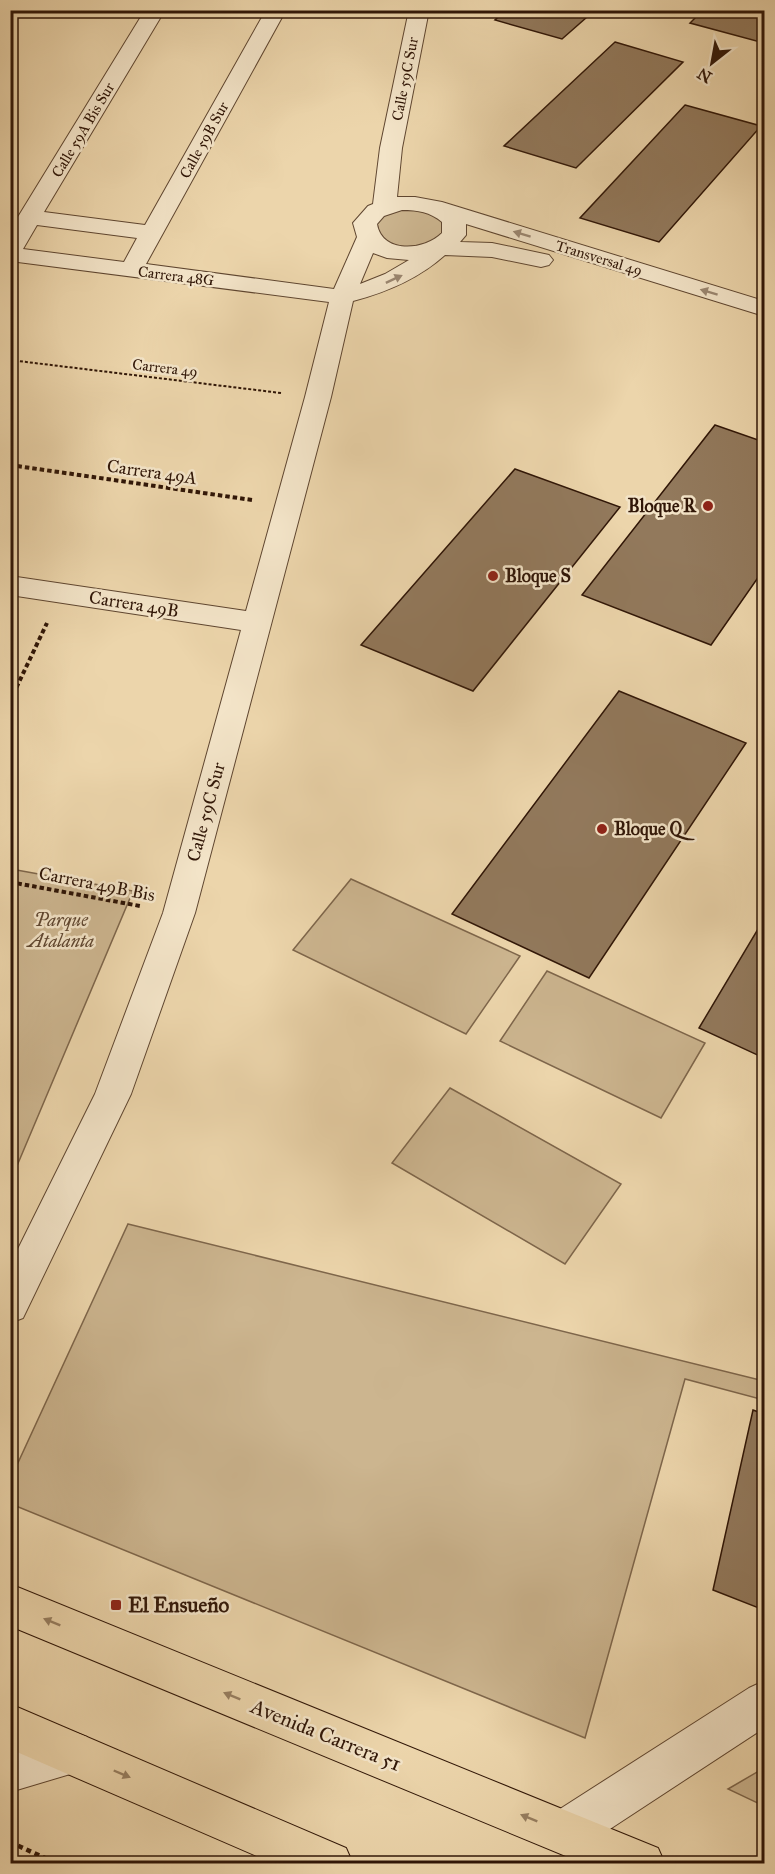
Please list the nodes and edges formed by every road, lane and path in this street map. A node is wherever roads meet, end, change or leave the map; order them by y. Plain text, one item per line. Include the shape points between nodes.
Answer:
1 (155, 10) edge
2 (276, 10) edge
3 (419, 10) edge
4 (391, 148) junction
5 (384, 207) junction
6 (434, 207) junction
7 (30, 217) junction
8 (152, 233) junction
9 (368, 238) junction
10 (439, 248) junction
11 (10, 252) edge
12 (131, 270) junction
13 (659, 286) junction
14 (342, 297) junction
15 (765, 309) edge
16 (765, 331) edge
17 (10, 360) edge
18 (318, 397) junction
19 (10, 465) edge
20 (289, 505) junction
21 (10, 585) edge
22 (61, 592) junction
23 (258, 623) junction
24 (10, 701) edge
25 (10, 882) edge
26 (179, 913) junction
27 (10, 1306) edge
28 (10, 1605) edge
29 (765, 1703) edge
30 (10, 1726) edge
31 (71, 1753) junction
32 (10, 1770) edge
33 (565, 1832) junction
34 (10, 1842) edge
35 (294, 1854) edge
36 (58, 1863) edge
37 (330, 1863) edge
38 (642, 1863) edge

1 - 7 street, Calle 59A Bis Sur
2 - 8 street, Calle 59B Sur
3 - 4 street, Calle 59C Sur
4 - 5 street, Calle 59C Sur
4 - 6 street
5 - 6 street, Transversal 49 via 411,203
5 - 9 street, Calle 59C Sur via 365,223
6 - 10 street via 450,216 456,229 451,241
13 -> 6 street, Transversal 49
7 - 8 street
7 - 11 street, Calle 59A Bis Sur
8 - 12 street, Calle 59B Sur
9 - 10 street, Transversal 49 via 396,252 423,253
9 - 14 street, Calle 59C Sur
10 - 13 street, Transversal 49 via 511,252
14 -> 10 street via 399,278
11 - 12 street, Carrera 48G
12 - 14 street, Carrera 48G
15 -> 13 street, Transversal 49
13 - 16 street, Transversal 49
14 - 18 street, Calle 59C Sur
17 - 18 path, Carrera 49
18 - 20 street, Calle 59C Sur
19 - 20 path, Carrera 49A
20 - 23 street, Calle 59C Sur
21 - 22 street, Carrera 49B
22 - 23 street, Carrera 49B
22 - 24 path
23 - 26 street, Calle 59C Sur
25 - 26 path, Carrera 49B Bis
26 - 27 street, Calle 59C Sur via 113,1095
33 -> 28 main road, Avenida Carrera 51
29 - 33 street
30 - 31 main road
31 - 32 street
31 -> 35 main road
33 - 38 main road, Avenida Carrera 51
34 - 36 path
35 - 37 main road

